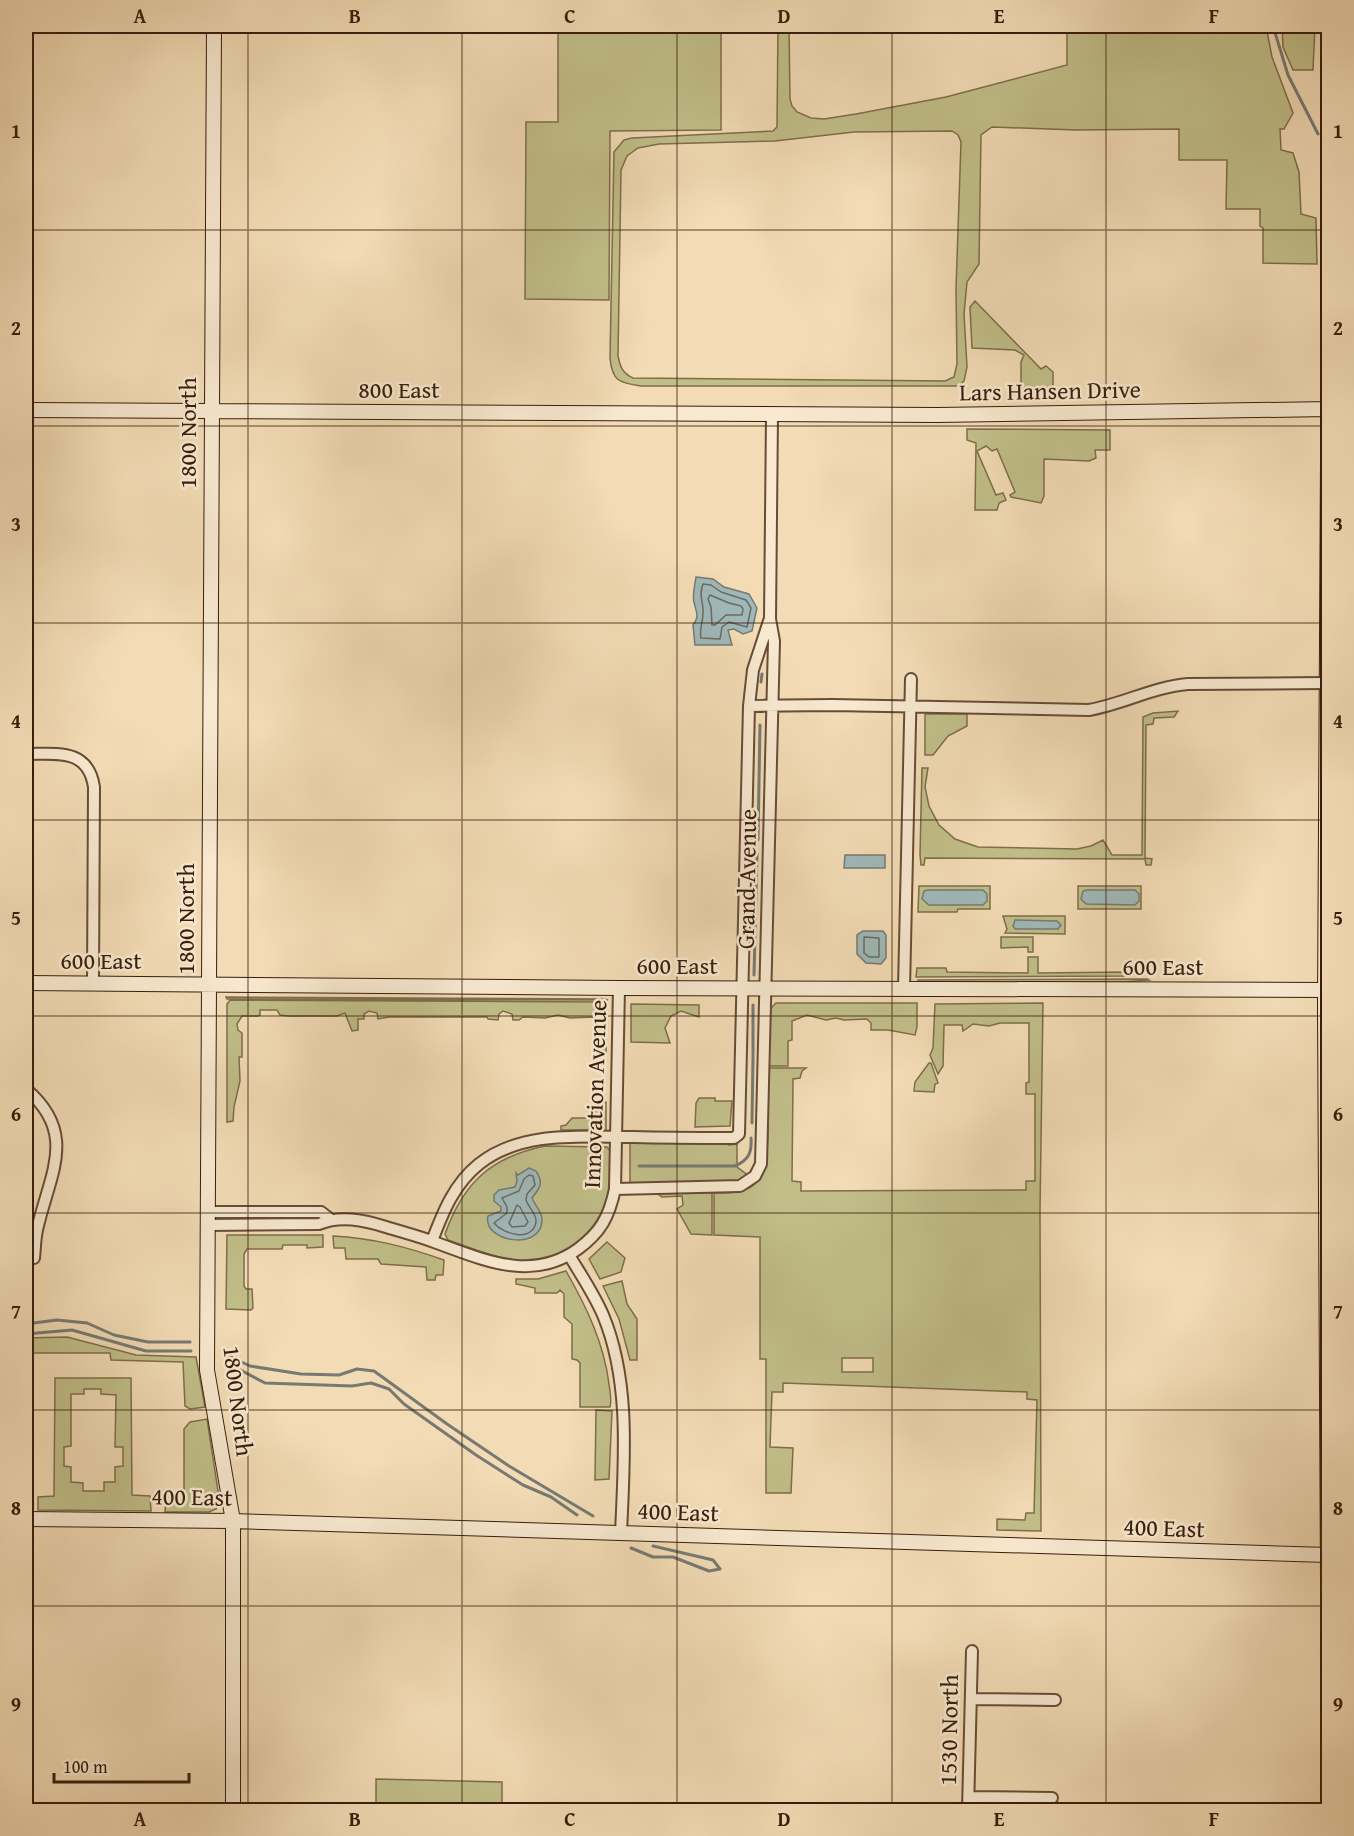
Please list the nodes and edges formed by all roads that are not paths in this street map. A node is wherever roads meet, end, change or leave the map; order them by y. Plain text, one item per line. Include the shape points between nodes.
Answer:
1 (214, 26) edge
2 (1328, 409) edge
3 (26, 410) edge
4 (210, 411) junction
5 (772, 415) junction
6 (1329, 427) edge
7 (1329, 459) edge
8 (770, 619) junction
9 (910, 680) dead end
10 (1326, 683) junction
11 (749, 706) junction
12 (772, 706) junction
13 (910, 706) junction
14 (26, 754) edge
15 (26, 983) edge
16 (93, 983) junction
17 (208, 984) junction
18 (619, 988) junction
19 (743, 988) junction
20 (765, 988) junction
21 (904, 989) junction
22 (1327, 990) edge
23 (26, 1089) edge
24 (617, 1137) junction
25 (615, 1189) junction
26 (208, 1218) junction
27 (432, 1241) junction
28 (569, 1255) junction
29 (30, 1258) edge
30 (26, 1519) edge
31 (233, 1521) junction
32 (621, 1533) junction
33 (1328, 1556) edge
34 (1329, 1580) edge
35 (972, 1651) dead end
36 (971, 1699) junction
37 (1054, 1700) dead end
38 (969, 1797) junction
39 (1052, 1798) dead end
40 (233, 1810) edge
41 (968, 1810) edge

1 - 4 street, 1800 North
2 - 5 street, Lars Hansen Drive
2 - 6 street
3 - 4 street, 800 East
4 - 5 street, 800 East
4 - 17 street, 1800 North
5 - 8 street, Grand Avenue
7 - 10 street
8 - 11 street, Grand Avenue via 753,670
8 - 12 street, Grand Avenue via 774,641
9 - 13 street
10 - 13 street via 1167,686 1089,710
10 - 22 street
11 - 12 street
11 - 19 street, Grand Avenue
12 - 13 street
12 - 20 street, Grand Avenue
13 - 21 street
14 - 16 street via 74,757 92,773
15 - 16 street, 600 East
16 - 17 street, 600 East
17 - 18 street, 600 East
17 - 26 street, 1800 North
18 - 19 street, 600 East
18 - 24 street, Innovation Avenue
19 - 20 street, 600 East
19 - 24 street, Grand Avenue via 738,1136
20 - 21 street, 600 East
20 - 25 street, Grand Avenue via 762,1154 755,1176 733,1187
21 - 22 street, 600 East
22 - 33 street
23 - 29 street via 50,1116 56,1150 55,1170
24 - 25 street, Innovation Avenue
24 - 27 street via 548,1138 506,1148 479,1164 458,1187 444,1209
25 - 28 street, Innovation Avenue via 600,1230
26 - 27 street, Innovation Avenue via 321,1212 330,1219 374,1223
26 - 31 street, 1800 North via 207,1370
27 - 28 street, Innovation Avenue via 499,1264 543,1265
28 - 32 street via 603,1315 618,1366 623,1409
30 - 31 street, 400 East
31 - 32 street, 400 East
31 - 40 street, 1800 North
32 - 33 street, 400 East
33 - 34 street
35 - 36 street, 1530 North
36 - 37 street
36 - 38 street, 1530 North
38 - 39 street
38 - 41 street, 1530 North

